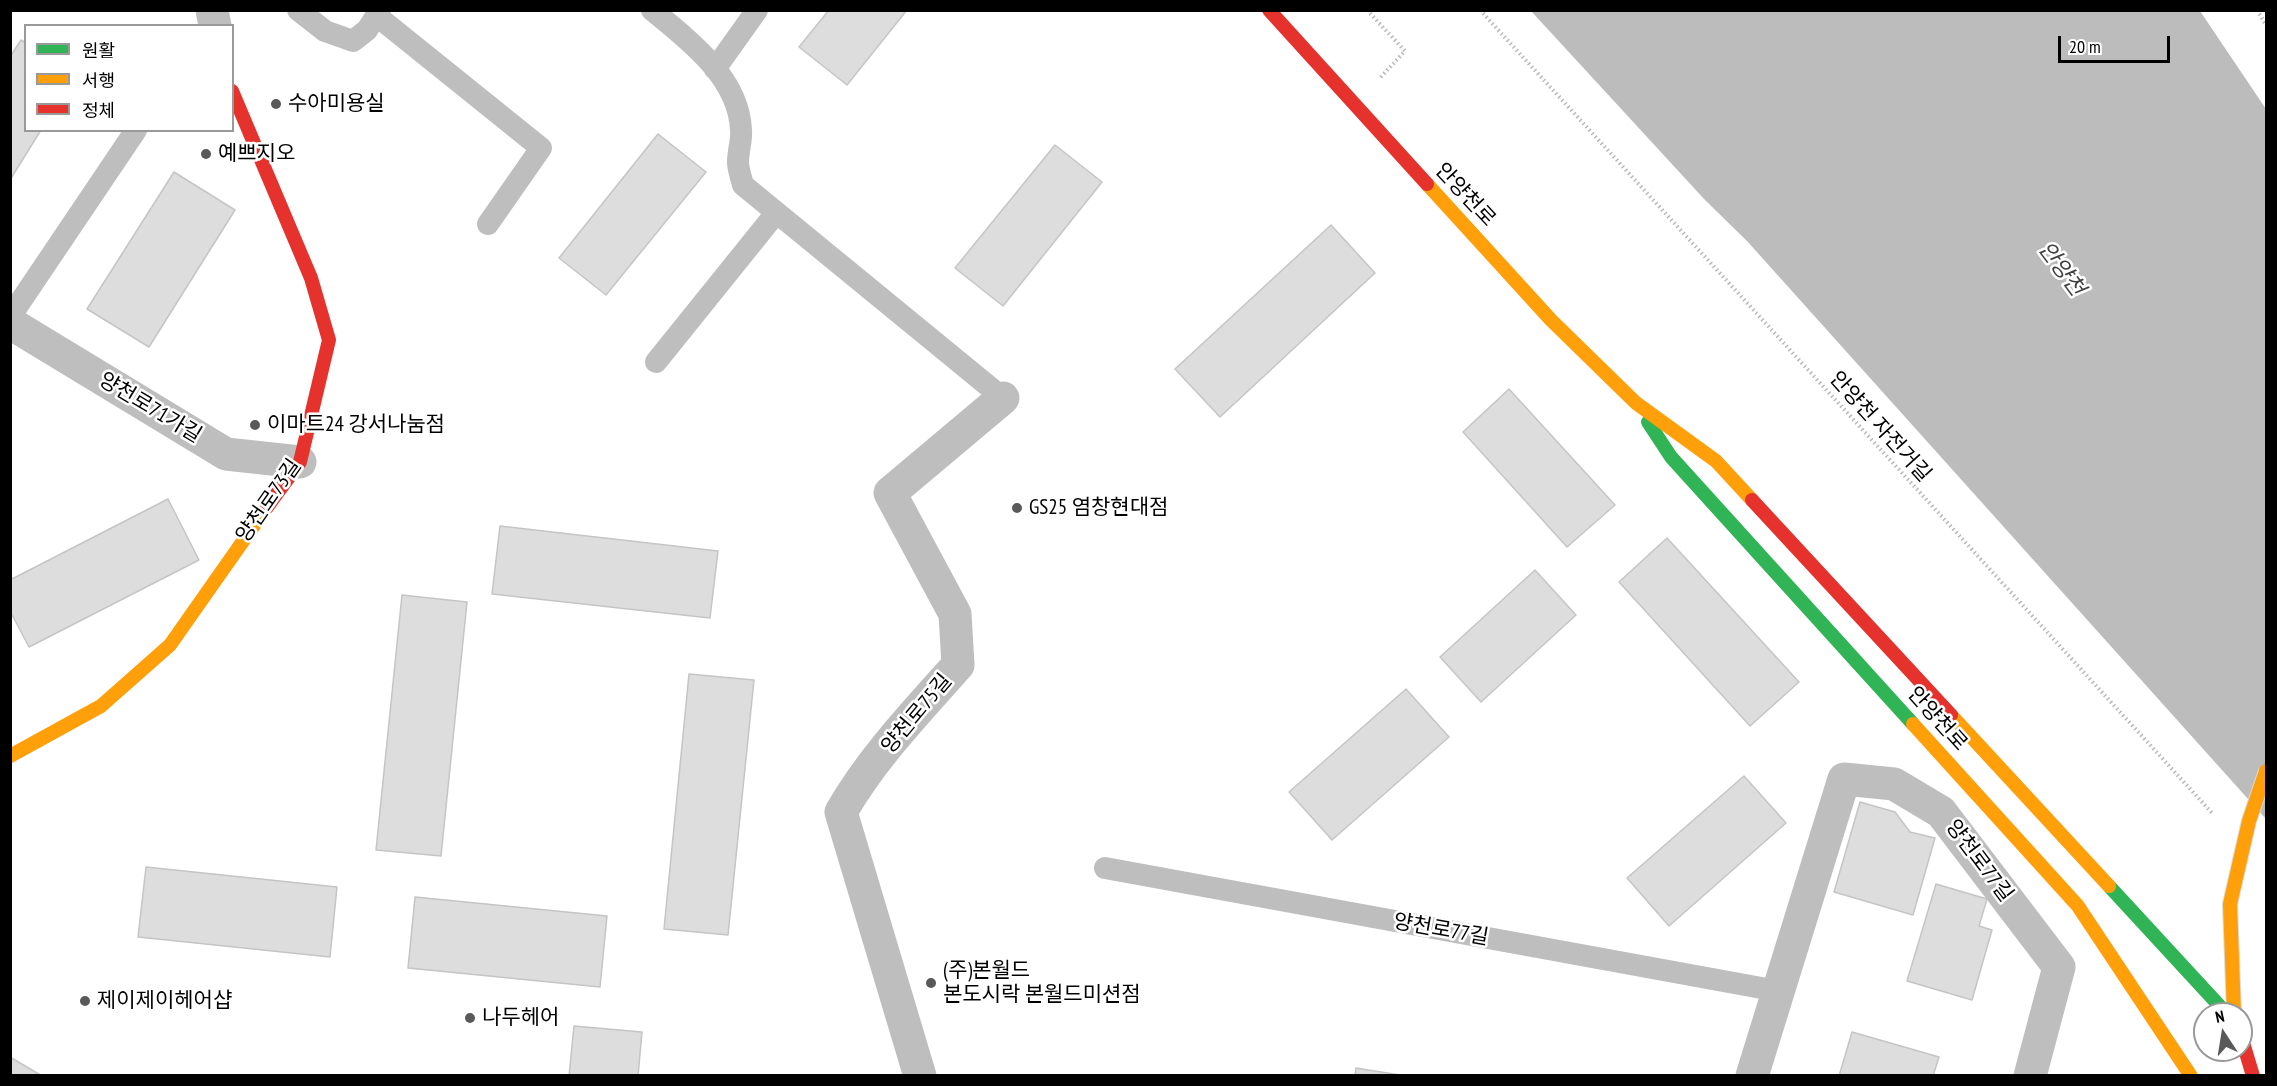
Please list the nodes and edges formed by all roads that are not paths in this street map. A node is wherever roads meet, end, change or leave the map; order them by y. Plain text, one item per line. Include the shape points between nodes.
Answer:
1 (298, 10) edge
2 (652, 10) edge
3 (757, 10) edge
4 (1269, 10) edge
5 (378, 13) edge
6 (715, 69) junction
7 (234, 96) edge
8 (135, 132) edge
9 (776, 213) junction
10 (488, 224) dead end
11 (10, 317) edge
12 (10, 323) edge
13 (656, 362) dead end
14 (1003, 398) joint
15 (1636, 403) junction
16 (300, 462) junction
17 (10, 756) edge
18 (2266, 771) edge
19 (1105, 868) dead end
20 (1778, 991) junction
21 (2216, 1002) edge
22 (2232, 1002) edge
23 (2253, 1042) edge
24 (2260, 1050) dead end
25 (920, 1076) edge
26 (1752, 1076) edge
27 (2030, 1076) edge
28 (2191, 1076) edge

1 - 5 lane via 325,31 353,41 367,30
2 - 6 lane
3 - 6 lane
4 - 15 main road, 안양천로 via 1551,320
5 - 10 lane via 541,148
6 - 9 lane via 736,101 741,129 738,163 743,185
7 - 16 main road, 양천로73길 via 311,278 329,340
8 - 11 lane
9 - 13 lane
9 - 14 lane
12 - 16 street, 양천로71가길 via 226,454
14 - 25 street, 양천로75길 via 890,493 955,614 958,665 855,788 842,812
15 - 21 main road, 안양천로 via 1716,462
15 - 28 main road, 안양천로 via 1671,458 2078,906
16 - 17 main road, 양천로73길 via 170,645 101,706
18 - 22 main road, bridge via 2249,821 2230,904
19 - 20 lane, 양천로77길
20 - 26 street, 양천로77길
20 - 27 street, 양천로77길 via 1844,778 1894,784 1941,812 2060,967
23 - 24 main road

